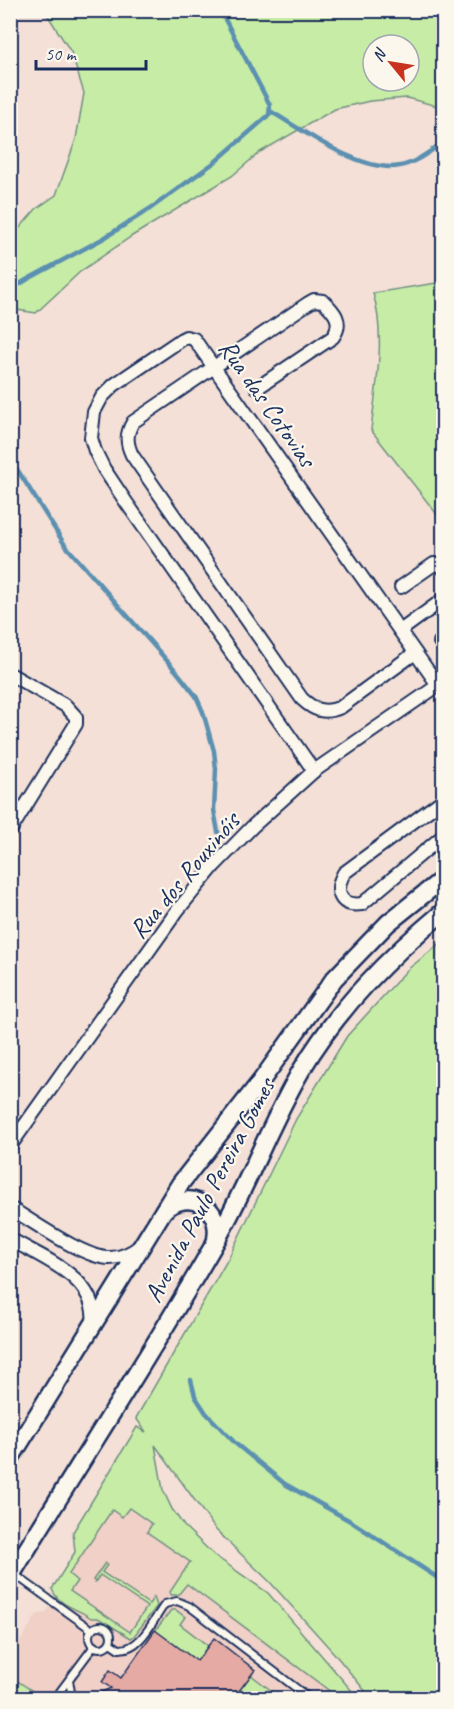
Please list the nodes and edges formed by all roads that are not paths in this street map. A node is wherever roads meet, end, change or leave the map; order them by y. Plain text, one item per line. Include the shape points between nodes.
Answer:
1 (215, 367) junction
2 (257, 388) dead end
3 (444, 569) edge
4 (401, 587) dead end
5 (444, 598) edge
6 (400, 631) junction
7 (415, 653) junction
8 (10, 674) edge
9 (441, 684) edge
10 (314, 771) junction
11 (444, 798) edge
12 (10, 831) edge
13 (444, 835) edge
14 (444, 878) edge
15 (444, 911) edge
16 (10, 1146) edge
17 (10, 1208) edge
18 (160, 1214) junction
19 (10, 1239) edge
20 (141, 1245) junction
21 (214, 1246) junction
22 (93, 1324) junction
23 (10, 1459) edge
24 (12, 1575) edge
25 (92, 1630) junction
26 (110, 1643) junction
27 (94, 1646) junction
28 (69, 1680) junction
29 (55, 1698) edge
30 (72, 1698) edge
31 (309, 1698) edge

1 - 2 street via 307,304 323,301 337,316 338,330
1 - 6 street, Rua das Cotovias
1 - 7 street via 133,422 127,443 295,690 311,708 331,711
1 - 10 street, Rua das Cotovias via 194,339 182,339 102,397 94,412 91,438 104,469 126,502
3 - 4 street via 434,564
5 - 6 street
6 - 7 street, Rua das Cotovias
7 - 9 street, Rua das Cotovias
8 - 12 street via 66,706 76,717 76,724
9 - 10 street, Rua dos Rouxinóis
10 - 16 street, Rua dos Rouxinóis via 252,826 184,902
11 - 13 street via 344,873 338,884 339,895 347,903 362,904
14 - 18 main road, Avenida Paulo Pereira Gomes via 388,923 334,979
15 - 21 main road, Avenida Paulo Pereira Gomes via 385,963 319,1042 283,1105
17 - 20 street via 93,1255 122,1256
18 - 20 main road, Avenida Paulo Pereira Gomes
18 - 21 main road via 183,1200 202,1204 215,1218
19 - 22 street via 80,1284 93,1309
20 - 22 main road, Avenida Paulo Pereira Gomes
21 - 24 main road, Avenida Paulo Pereira Gomes
22 - 23 main road, Avenida Paulo Pereira Gomes
24 - 25 lane
25 - 26 lane via 106,1628 111,1633
25 - 27 lane via 89,1637
26 - 27 lane via 101,1648
26 - 31 lane via 119,1649 132,1647 165,1604 177,1601 189,1606
27 - 28 lane
28 - 29 lane
28 - 30 lane

